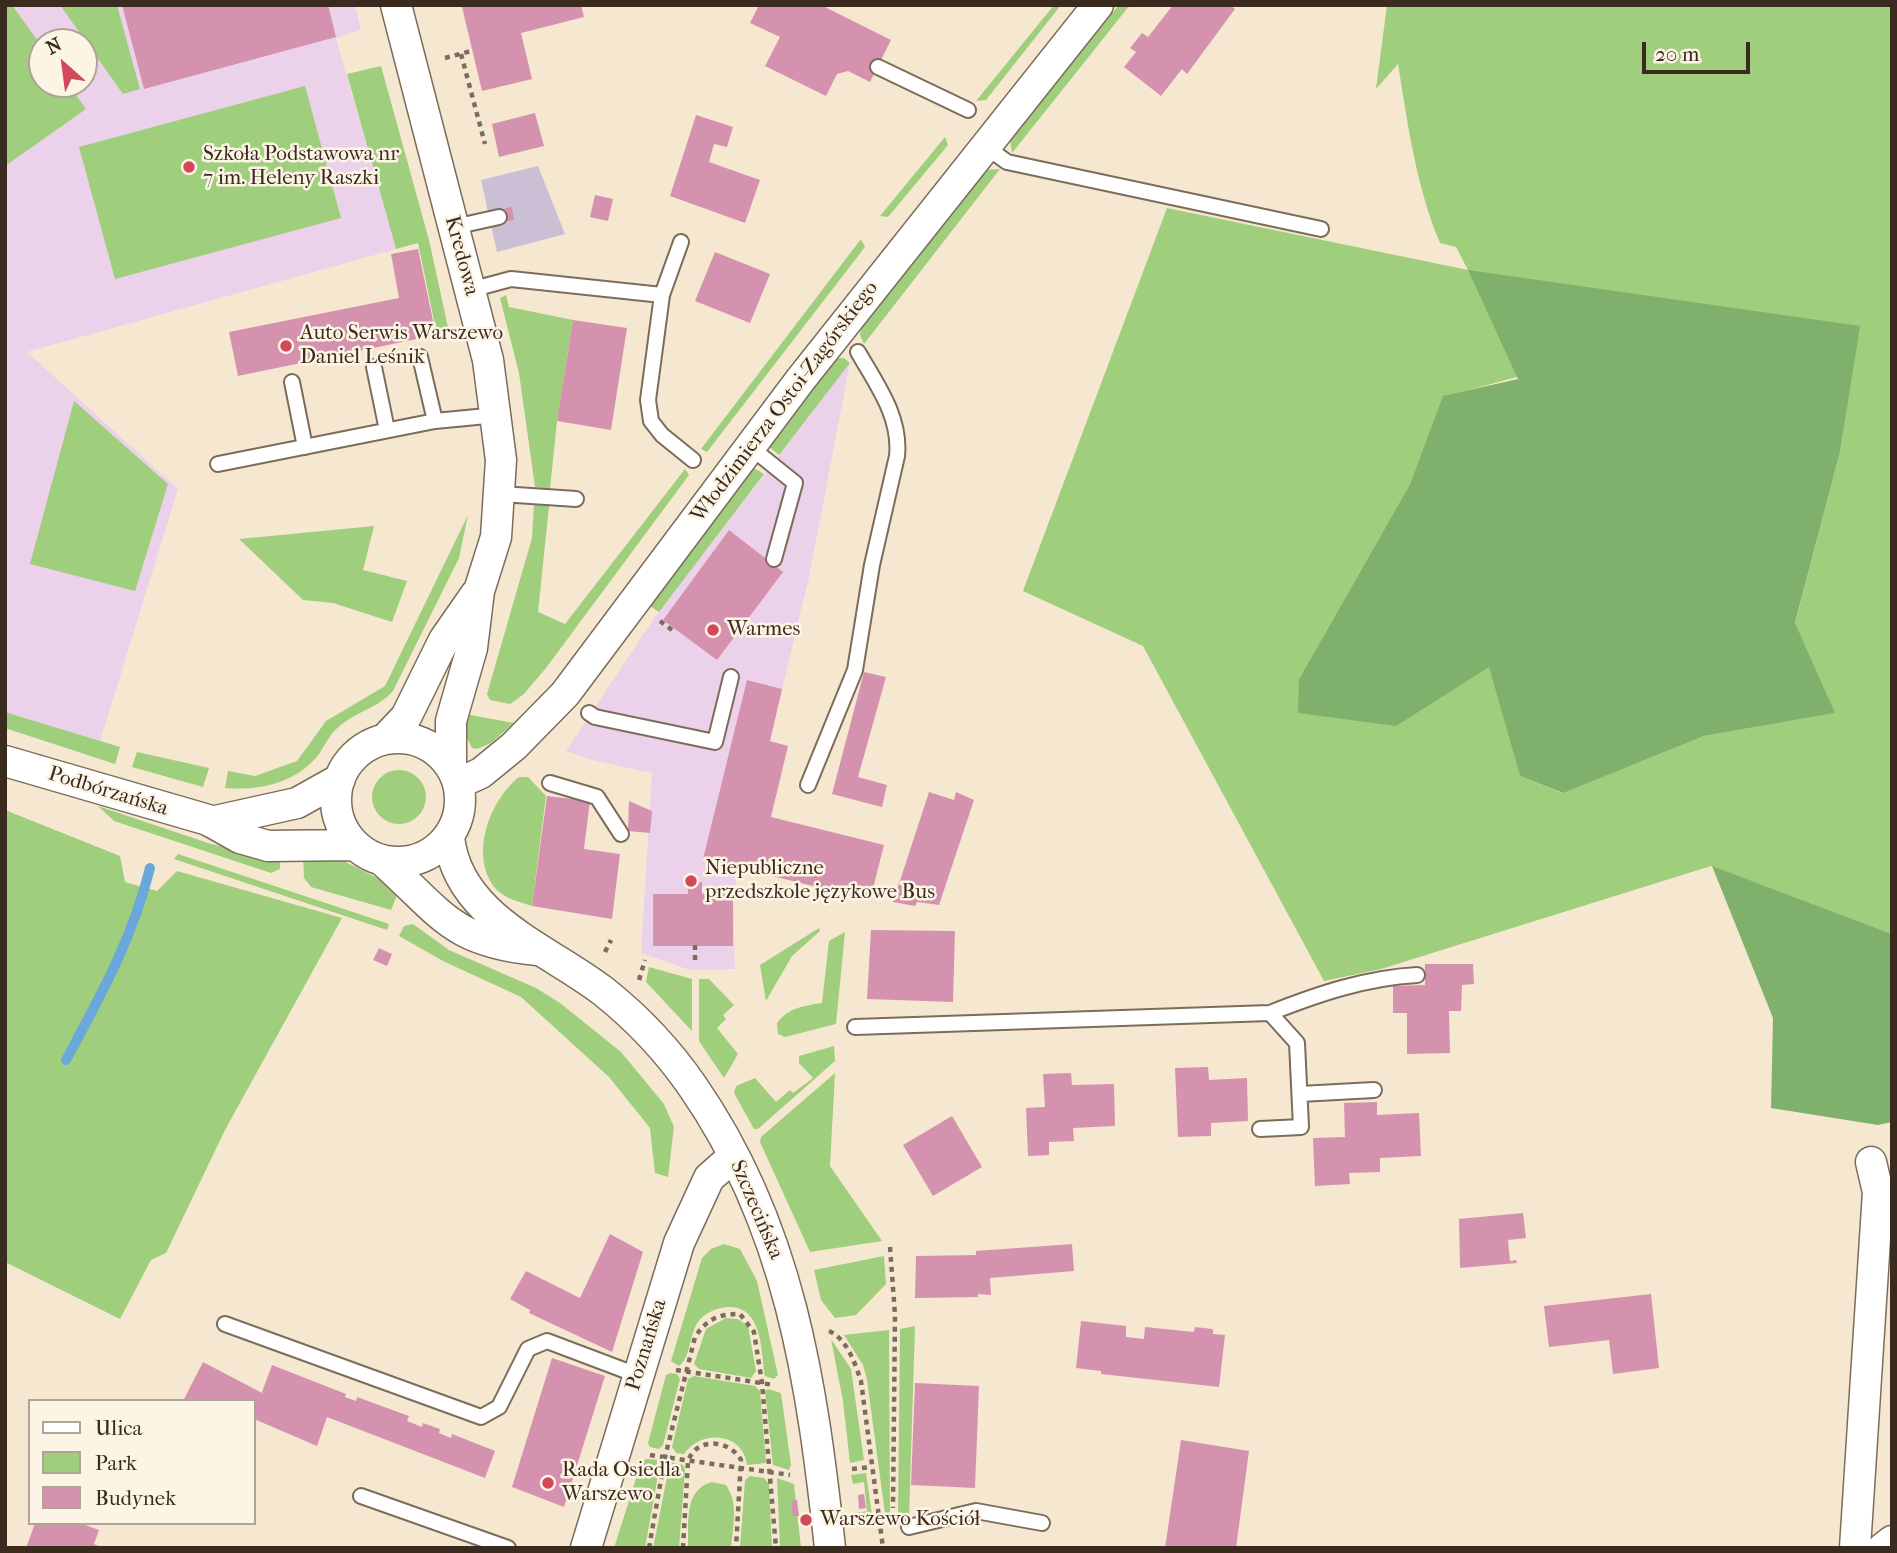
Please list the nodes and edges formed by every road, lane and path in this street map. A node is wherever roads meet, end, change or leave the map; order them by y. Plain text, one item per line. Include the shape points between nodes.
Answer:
1 (396, 5) edge
2 (1098, 5) edge
3 (471, 51) dead end
4 (461, 54) junction
5 (441, 59) dead end
6 (878, 67) dead end
7 (968, 110) dead end
8 (485, 144) dead end
9 (985, 146) junction
10 (499, 217) dead end
11 (454, 227) junction
12 (1321, 229) dead end
13 (681, 242) dead end
14 (470, 290) junction
15 (662, 295) junction
16 (858, 352) dead end
17 (421, 357) dead end
18 (374, 367) dead end
19 (292, 382) dead end
20 (497, 415) junction
21 (435, 421) junction
22 (387, 430) junction
23 (749, 446) junction
24 (305, 447) junction
25 (692, 460) dead end
26 (218, 464) dead end
27 (501, 494) junction
28 (576, 499) dead end
29 (774, 559) dead end
30 (479, 591) junction
31 (731, 677) dead end
32 (589, 713) dead end
33 (386, 738) junction
34 (5, 761) edge
35 (455, 774) junction
36 (340, 779) junction
37 (550, 783) dead end
38 (808, 785) dead end
39 (211, 821) junction
40 (621, 834) dead end
41 (449, 836) junction
42 (355, 845) junction
43 (383, 861) junction
44 (695, 945) dead end
45 (537, 950) junction
46 (645, 960) dead end
47 (695, 960) dead end
48 (1417, 975) dead end
49 (638, 985) dead end
50 (1270, 1013) junction
51 (855, 1027) dead end
52 (1374, 1090) dead end
53 (1300, 1094) junction
54 (1260, 1129) dead end
55 (734, 1156) junction
56 (1871, 1163) dead end
57 (890, 1247) dead end
58 (225, 1324) dead end
59 (820, 1326) dead end
60 (674, 1370) dead end
61 (687, 1372) junction
62 (637, 1375) junction
63 (762, 1383) junction
64 (787, 1387) dead end
65 (646, 1455) dead end
66 (665, 1457) junction
67 (688, 1461) junction
68 (873, 1467) junction
69 (742, 1469) junction
70 (843, 1470) dead end
71 (771, 1473) junction
72 (782, 1474) dead end
73 (361, 1496) dead end
74 (893, 1516) dead end
75 (1042, 1523) dead end
76 (909, 1527) dead end
77 (1892, 1541) edge
78 (508, 1548) edge
79 (586, 1548) edge
80 (649, 1548) edge
81 (683, 1548) edge
82 (736, 1548) edge
83 (776, 1548) edge
84 (830, 1548) edge
85 (883, 1548) edge
86 (1855, 1548) edge
87 (1883, 1548) edge

1 - 11 street, Kredowa
2 - 9 street, Włodzimierza Ostoi-Zagórskiego
3 - 4 path
4 - 5 path
4 - 8 path
6 - 7 lane
9 - 12 lane via 1007,162
9 - 23 street, Włodzimierza Ostoi-Zagórskiego
10 - 11 lane
11 - 14 street, Kredowa
13 - 15 lane
14 - 15 lane via 511,279
14 - 20 street, Kredowa
15 - 25 lane via 648,400 651,421
16 - 38 lane via 895,421 897,456 872,565 855,670
17 - 21 lane
18 - 22 lane
19 - 24 lane
20 - 21 lane
20 - 27 street, Kredowa
21 - 22 lane
22 - 24 lane
23 - 29 lane via 795,483
23 - 35 street, Włodzimierza Ostoi-Zagórskiego via 565,694 481,773
24 - 26 lane
27 - 28 lane
27 - 30 street, Kredowa via 496,537
30 - 33 street, Kredowa via 444,640 406,717
30 - 35 street, Kredowa via 472,649 449,734
31 - 32 lane via 715,742
33 - 35 street via 423,742 440,754
33 - 36 street via 354,756
34 - 39 street, Podbórzańska
35 - 41 street via 461,802
36 - 39 street, Podbórzańska via 297,803
36 - 42 street via 336,807 341,826
37 - 40 lane via 597,797
39 - 42 street, Podbórzańska via 240,838 268,846
41 - 43 street via 420,859
41 - 45 street via 452,860 463,883 477,901
42 - 43 street
43 - 45 street via 464,933 501,946
44 - 47 path
45 - 55 street, Szczecińska via 606,993 656,1041 693,1087
46 - 49 path
48 - 50 lane via 1322,993
50 - 51 lane
50 - 53 lane via 1297,1043
52 - 53 lane
53 - 54 lane via 1301,1127
55 - 62 street, Poznańska via 709,1178 679,1243
55 - 84 street, Szczecińska via 776,1253 799,1333
56 - 86 street via 1878,1192
57 - 74 path via 895,1315
58 - 62 lane via 481,1417 499,1407 528,1349 547,1341
59 - 68 path via 838,1335 856,1364
60 - 61 path
61 - 63 path
61 - 63 path via 695,1337 704,1324 717,1315 740,1314 754,1332
61 - 66 path
62 - 79 street, Poznańska
63 - 64 path
63 - 71 path
65 - 66 path
66 - 67 path
66 - 80 path
67 - 69 path
67 - 69 path via 699,1446 725,1445 736,1450
67 - 81 path
68 - 70 path
68 - 85 path
69 - 71 path
69 - 82 path
71 - 72 path
71 - 83 path
73 - 78 lane
75 - 76 lane via 976,1511
77 - 87 street

